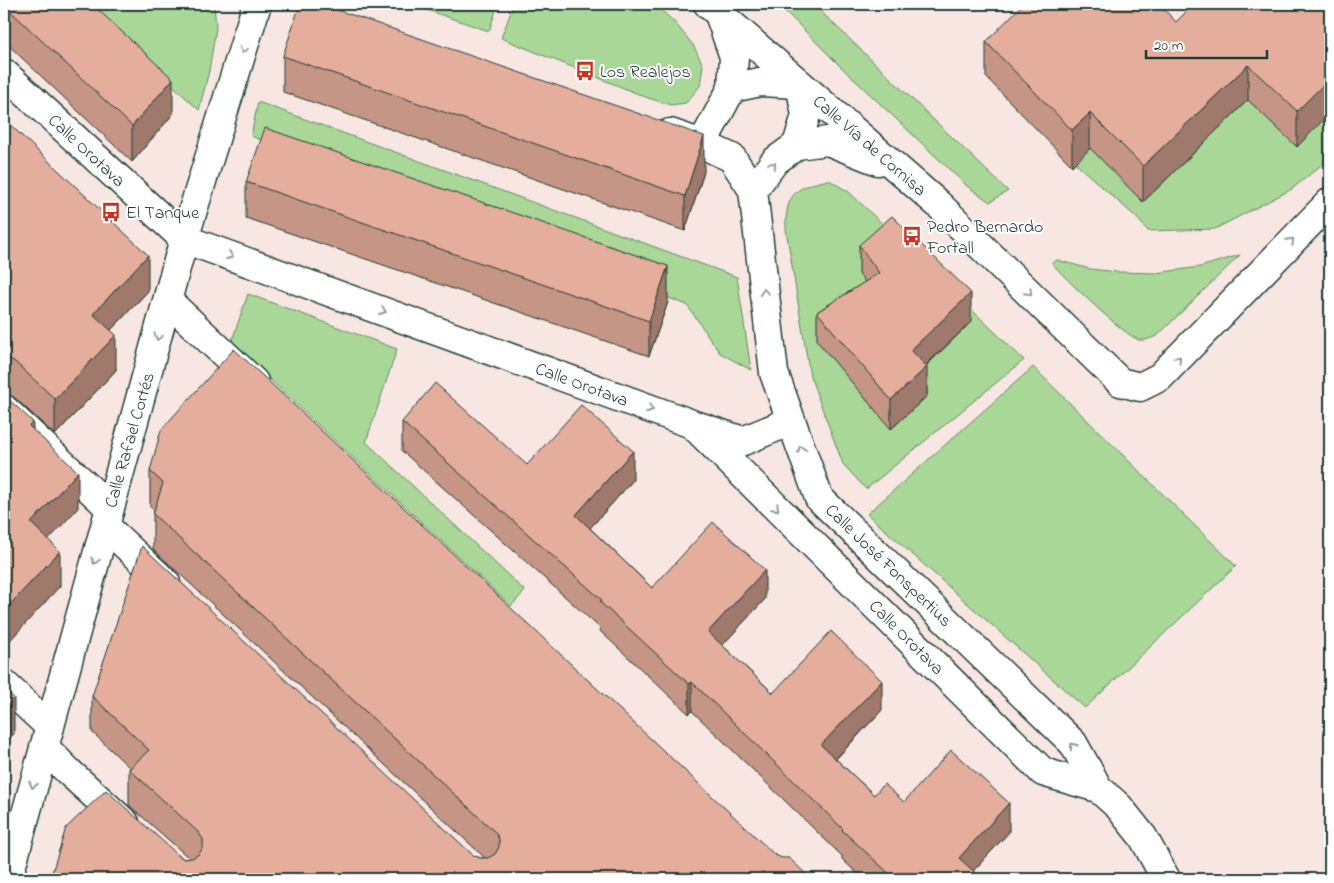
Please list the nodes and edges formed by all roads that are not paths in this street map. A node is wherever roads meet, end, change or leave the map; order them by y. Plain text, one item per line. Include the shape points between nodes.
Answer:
1 (257, 4) edge
2 (714, 10) edge
3 (4, 73) edge
4 (800, 84) junction
5 (732, 88) junction
6 (649, 126) edge
7 (702, 144) junction
8 (797, 145) junction
9 (898, 169) junction
10 (753, 190) junction
11 (1330, 202) edge
12 (184, 239) junction
13 (168, 301) junction
14 (270, 396) edge
15 (4, 409) edge
16 (791, 421) junction
17 (692, 424) junction
18 (108, 517) junction
19 (185, 600) edge
20 (4, 684) edge
21 (47, 737) junction
22 (1098, 788) junction
23 (146, 842) edge
24 (8, 879) edge
25 (1166, 879) edge

1 -> 12 street, Calle Rafael Cortés
2 - 4 street, Calle Vía de Cornisa
2 - 5 street via 734,57
3 - 12 street, Calle Orotava
4 - 5 street via 760,82
4 - 8 street via 806,115
4 - 9 street, Calle Vía de Cornisa
5 - 7 street
6 - 7 street
7 - 10 street, Calle José Fonspertius via 732,158
8 - 9 street via 828,141
10 -> 8 street via 775,161
9 -> 11 street, Calle Vía de Cornisa via 1120,382 1140,387 1160,378
16 -> 10 street, Calle José Fonspertius via 774,373
12 - 13 street, Calle Rafael Cortés
12 -> 17 street, Calle Orotava
13 - 14 street
13 -> 18 street, Calle Rafael Cortés
15 - 18 street
16 - 17 street via 743,441
22 -> 16 street, Calle José Fonspertius via 1073,743 819,498
17 -> 22 street, Calle Orotava via 1043,772
18 - 19 street
18 -> 21 street, Calle Rafael Cortés
20 - 21 street
21 - 23 street via 69,772
21 -> 24 street, Calle Rafael Cortés
22 - 25 street, Calle José Fonspertius via 1119,807 1143,837

